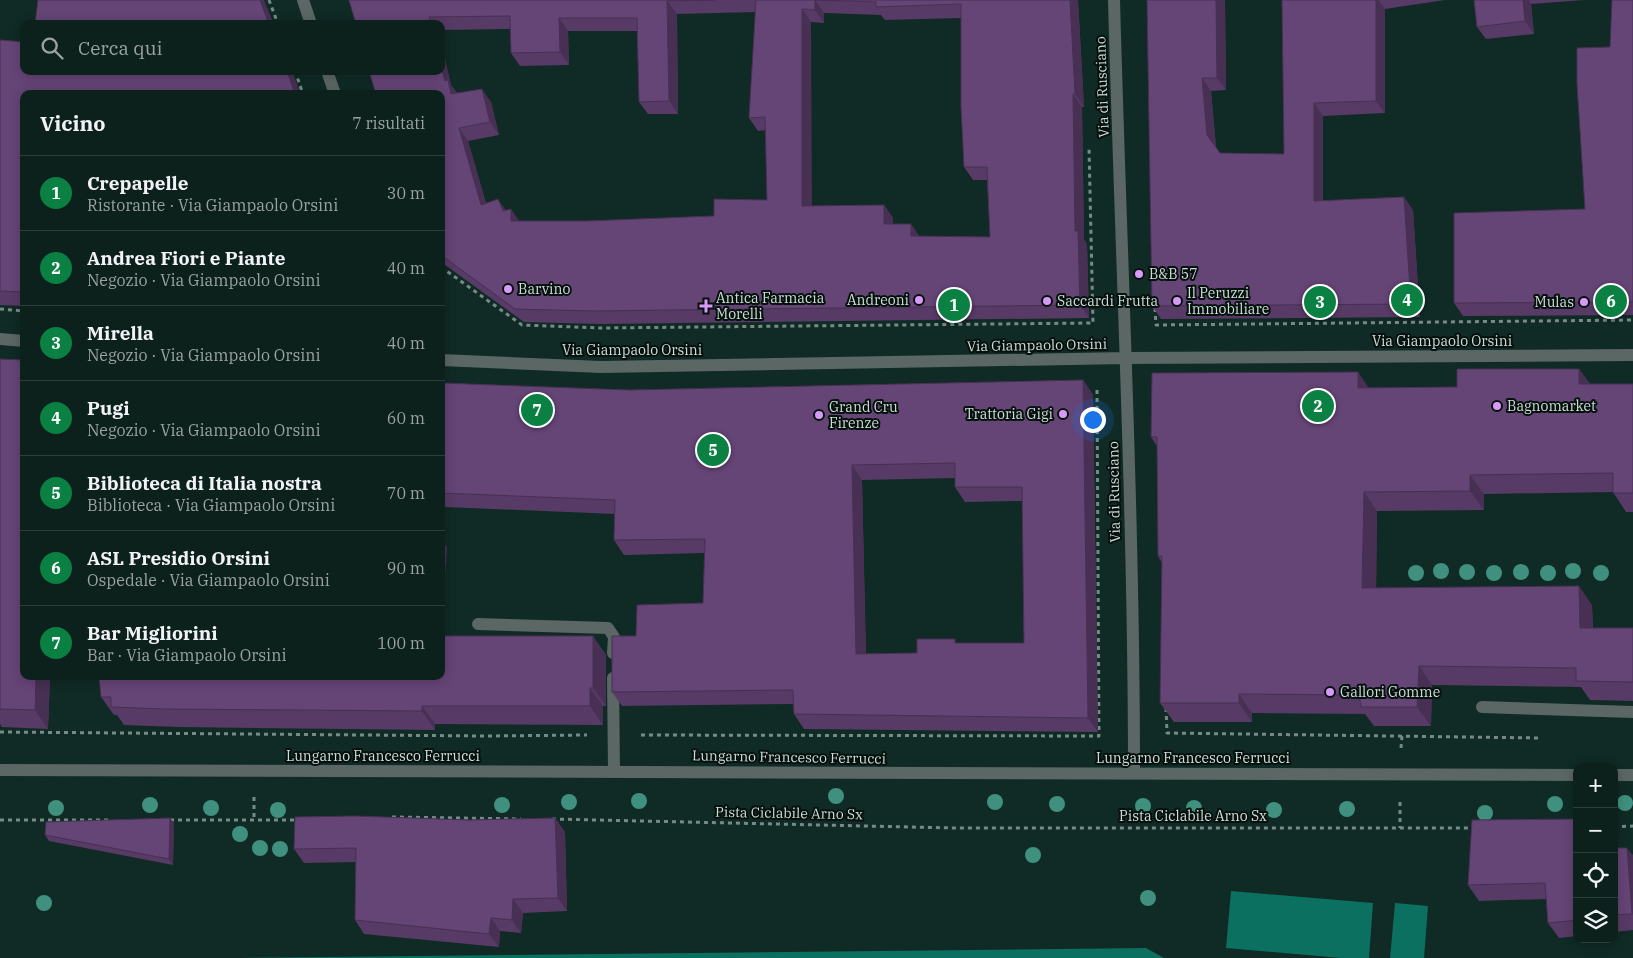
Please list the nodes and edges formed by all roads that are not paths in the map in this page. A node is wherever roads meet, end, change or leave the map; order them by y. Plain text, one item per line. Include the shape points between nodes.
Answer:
1 (303, 0) edge
2 (1114, 0) edge
3 (310, 20) edge
4 (328, 75) edge
5 (334, 90) edge
6 (0, 339) edge
7 (20, 340) edge
8 (1633, 355) edge
9 (1126, 358) junction
10 (445, 360) edge
11 (478, 624) dead end
12 (1482, 707) dead end
13 (1633, 712) edge
14 (0, 770) edge
15 (614, 771) junction
16 (1134, 773) junction
17 (1573, 775) edge
18 (1618, 775) edge
19 (1633, 775) edge

1 - 3 street
2 - 9 street, Via di Rusciano
4 - 5 street
6 - 7 street
8 - 9 street, Via Giampaolo Orsini
9 - 10 street, Via Giampaolo Orsini via 601,367
9 - 16 street, Via di Rusciano
11 - 15 street via 608,628 614,637
12 - 13 street
14 - 15 street, Lungarno Francesco Ferrucci
15 - 16 street, Lungarno Francesco Ferrucci
16 - 17 street, Lungarno Francesco Ferrucci
18 - 19 street

